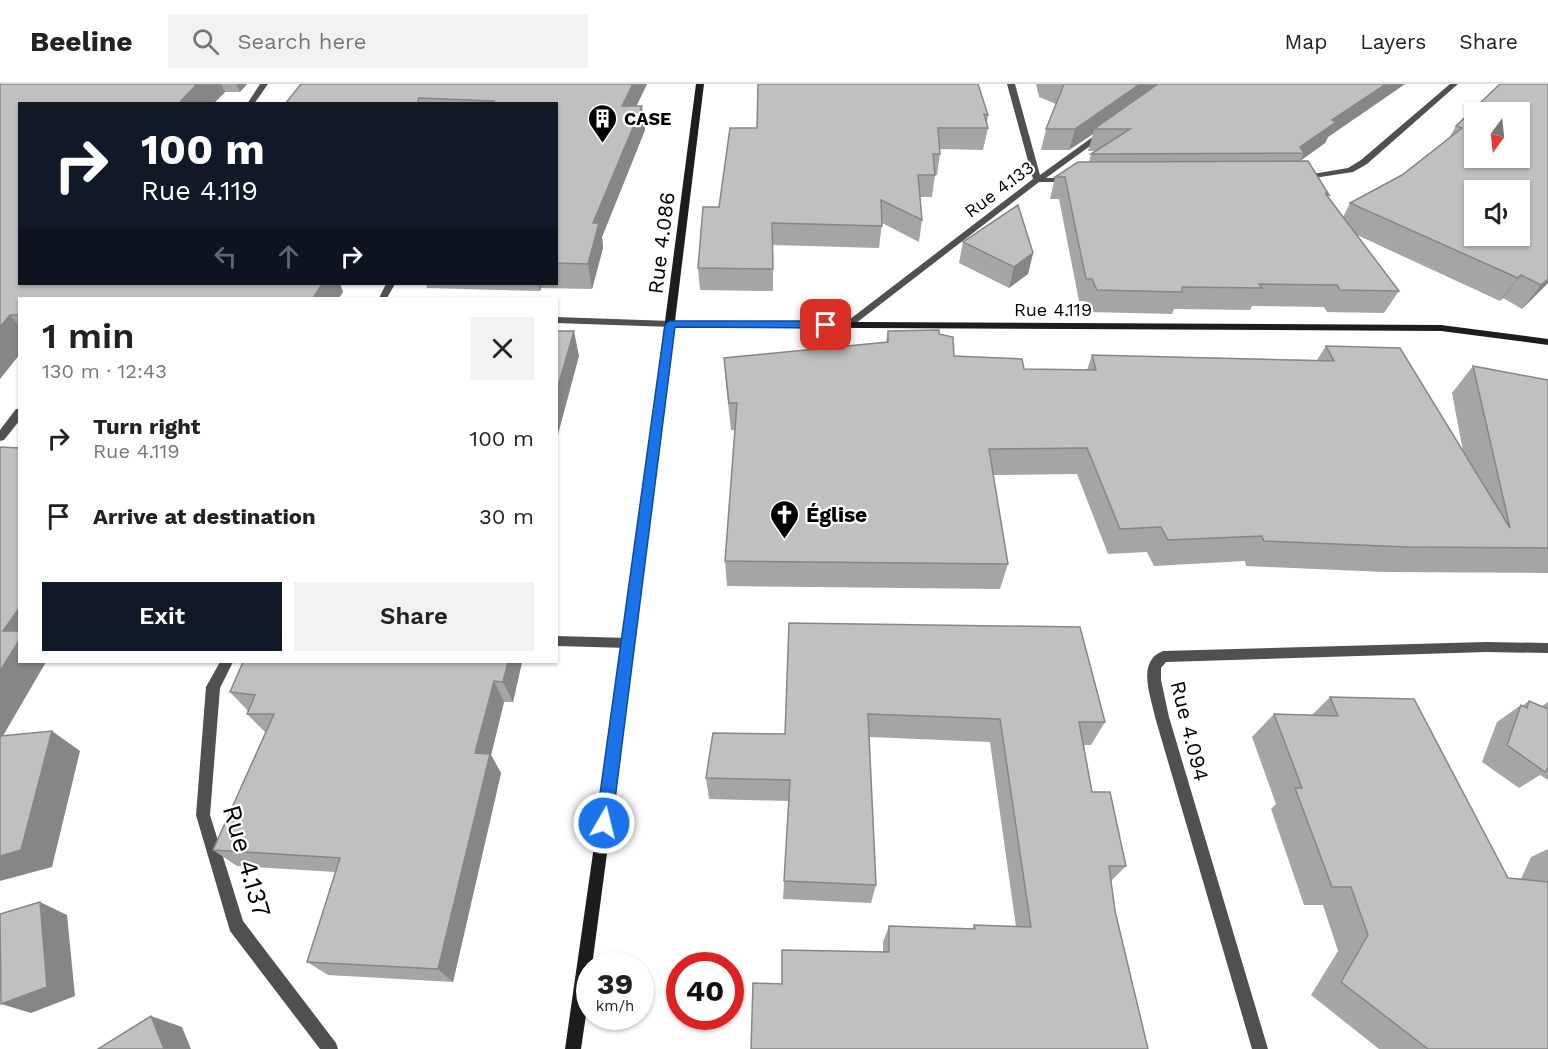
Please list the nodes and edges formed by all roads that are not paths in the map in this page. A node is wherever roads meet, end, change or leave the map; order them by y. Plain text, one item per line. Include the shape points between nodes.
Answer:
1 (264, 84) edge
2 (700, 84) edge
3 (1011, 84) edge
4 (1454, 84) edge
5 (251, 102) edge
6 (1114, 125) edge
7 (1037, 180) junction
8 (1084, 180) edge
9 (1287, 180) edge
10 (558, 320) edge
11 (670, 324) junction
12 (848, 325) junction
13 (1548, 342) edge
14 (18, 414) edge
15 (0, 437) edge
16 (558, 641) edge
17 (629, 643) junction
18 (1548, 648) edge
19 (226, 663) edge
20 (330, 1049) edge
21 (573, 1049) edge
22 (1260, 1049) edge

1 - 5 street
2 - 11 street, Rue 4.086
3 - 7 street
4 - 9 street via 1364,162 1350,170
6 - 7 street, Rue 4.133
7 - 8 street
7 - 12 street, Rue 4.133
10 - 11 street, Rue 4.119
11 - 12 street, Rue 4.119
11 - 17 street, Rue 4.086
12 - 13 street, Rue 4.119 via 1441,328
14 - 15 street
16 - 17 street
17 - 21 street, Rue 4.086
18 - 22 street, Rue 4.094 via 1163,657 1154,666 1162,717
19 - 20 street, Rue 4.137 via 213,687 203,815 236,925

